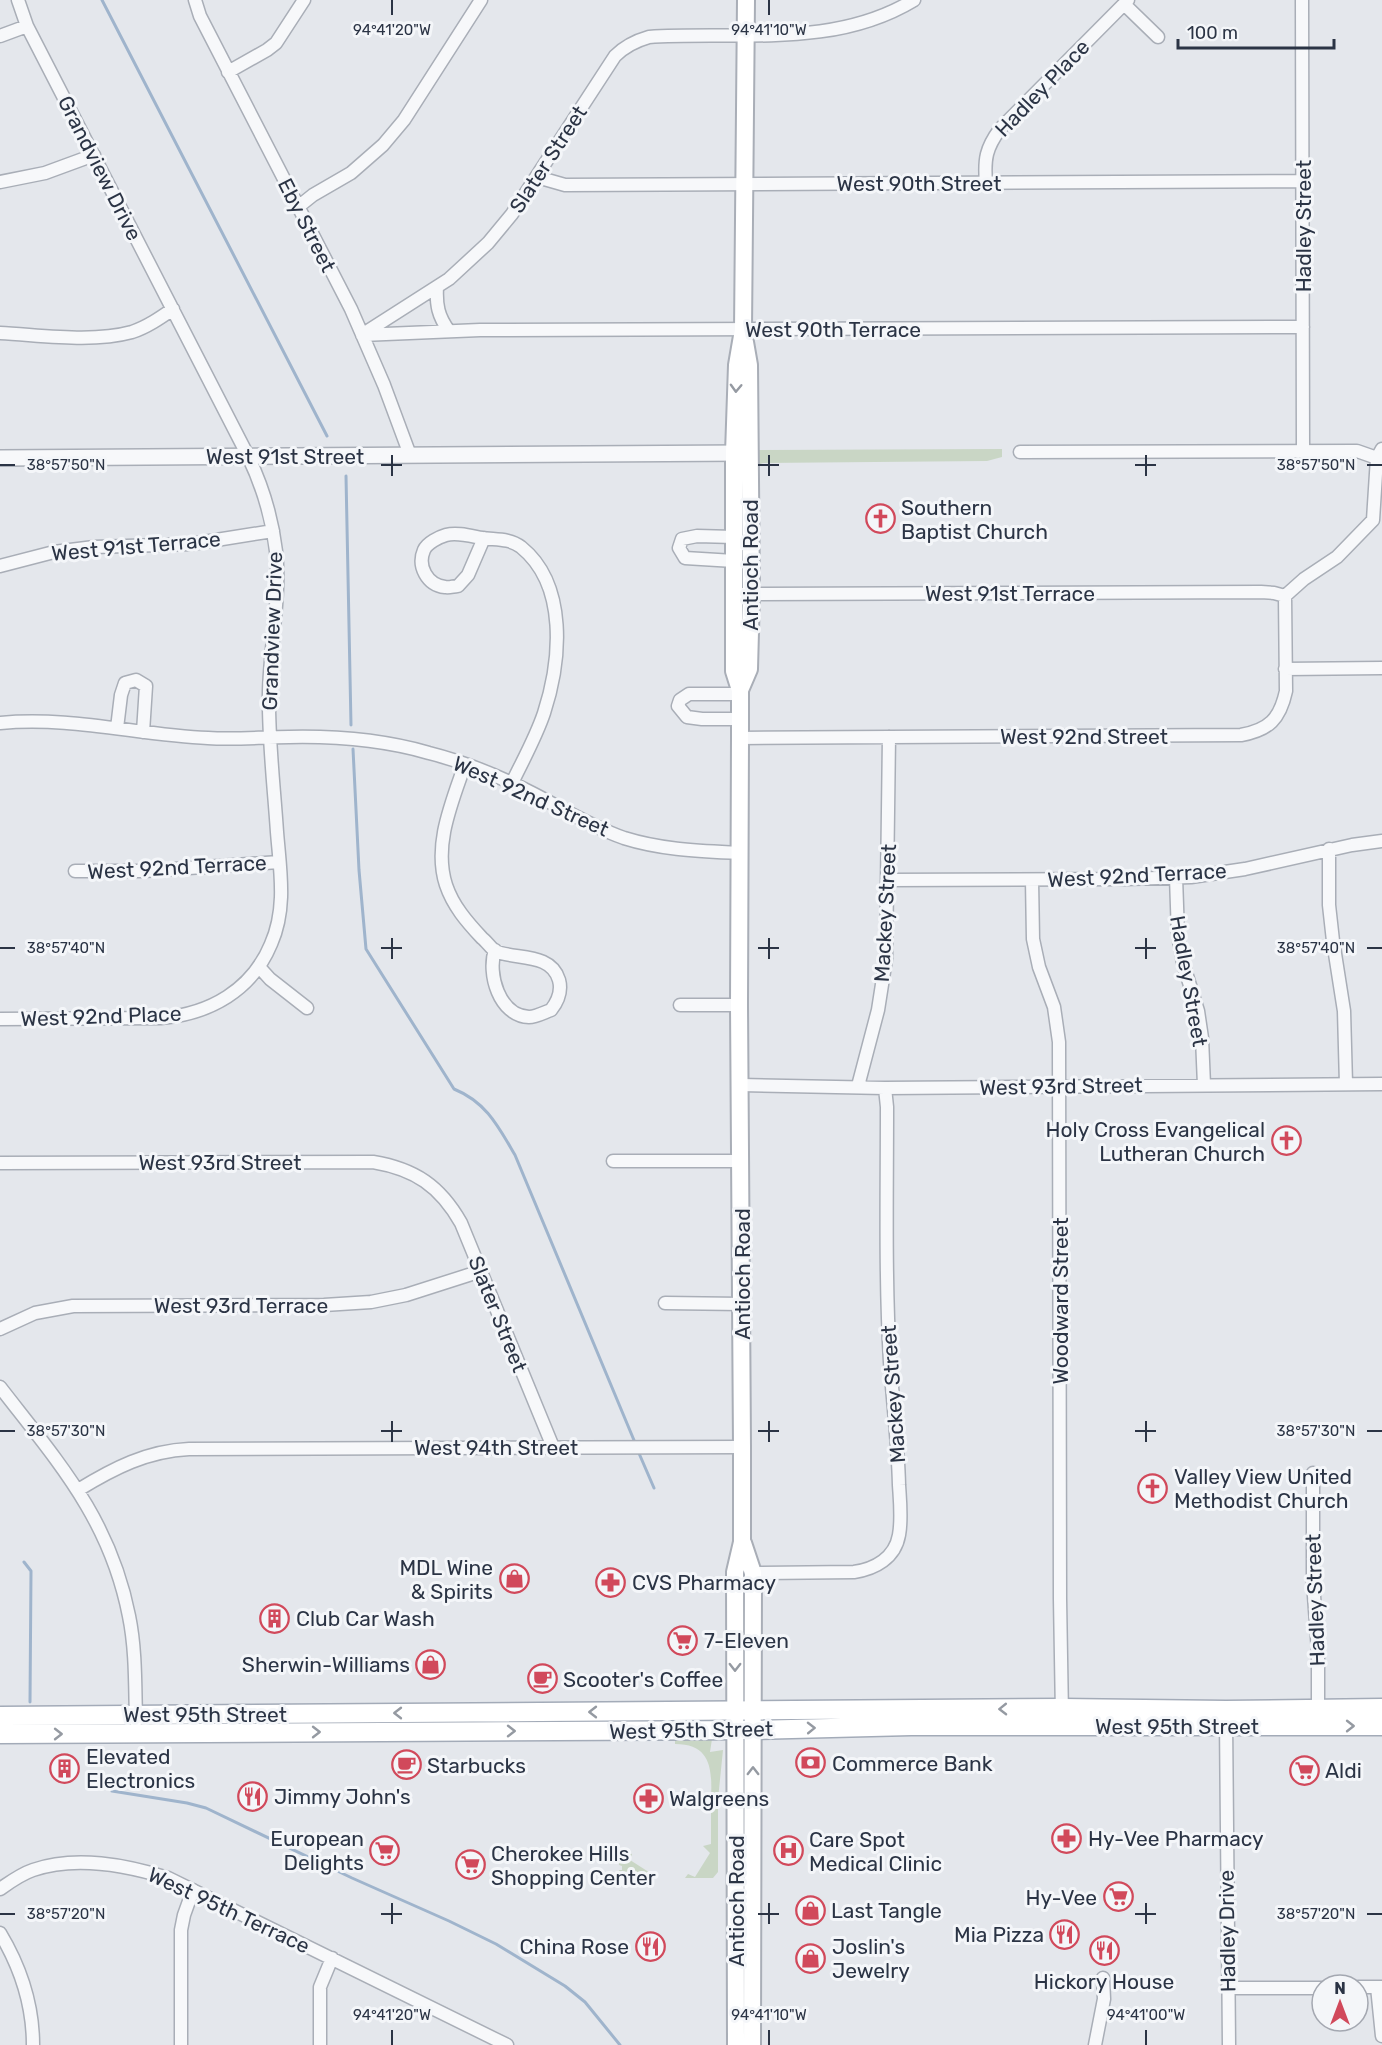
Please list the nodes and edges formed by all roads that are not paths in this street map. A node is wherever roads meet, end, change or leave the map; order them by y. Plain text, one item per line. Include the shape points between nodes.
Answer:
1 (18, 0) edge
2 (195, 0) edge
3 (304, 0) edge
4 (481, 0) edge
5 (746, 0) edge
6 (914, 0) edge
7 (1302, 0) edge
8 (1126, 2) edge
9 (27, 26) junction
10 (0, 36) edge
11 (746, 36) junction
12 (1158, 37) dead end
13 (228, 72) junction
14 (94, 155) junction
15 (537, 177) junction
16 (1302, 181) junction
17 (0, 182) edge
18 (986, 183) junction
19 (745, 184) junction
20 (298, 207) junction
21 (437, 287) junction
22 (173, 309) junction
23 (1303, 327) junction
24 (743, 330) junction
25 (449, 331) junction
26 (0, 333) edge
27 (363, 335) junction
28 (1303, 451) junction
29 (1020, 452) dead end
30 (742, 453) junction
31 (1379, 453) edge
32 (410, 455) junction
33 (248, 456) junction
34 (0, 458) edge
35 (1378, 521) edge
36 (273, 531) junction
37 (734, 537) junction
38 (484, 538) junction
39 (734, 561) junction
40 (0, 566) edge
41 (734, 594) junction
42 (751, 594) junction
43 (1285, 596) junction
44 (1382, 668) edge
45 (1285, 669) junction
46 (740, 692) junction
47 (740, 719) junction
48 (0, 723) edge
49 (117, 728) junction
50 (143, 732) junction
51 (270, 737) junction
52 (889, 737) junction
53 (740, 738) junction
54 (465, 764) junction
55 (512, 783) junction
56 (1382, 841) edge
57 (1329, 849) junction
58 (740, 853) junction
59 (279, 862) junction
60 (75, 872) dead end
61 (1176, 877) junction
62 (889, 880) junction
63 (1032, 880) junction
64 (495, 950) junction
65 (260, 968) junction
66 (680, 1005) dead end
67 (739, 1005) junction
68 (307, 1008) dead end
69 (0, 1019) edge
70 (1346, 1084) junction
71 (1382, 1084) edge
72 (1204, 1085) junction
73 (741, 1086) junction
74 (858, 1086) junction
75 (1059, 1086) junction
76 (885, 1088) junction
77 (613, 1161) dead end
78 (741, 1161) junction
79 (0, 1163) edge
80 (434, 1188) joint
81 (481, 1271) junction
82 (665, 1303) dead end
83 (742, 1304) junction
84 (0, 1329) edge
85 (0, 1388) edge
86 (552, 1447) junction
87 (742, 1447) junction
88 (1312, 1473) dead end
89 (78, 1490) junction
90 (742, 1542) junction
91 (753, 1573) junction
92 (1062, 1708) junction
93 (1382, 1708) edge
94 (744, 1711) junction
95 (135, 1714) junction
96 (0, 1716) edge
97 (1226, 1718) junction
98 (1318, 1718) junction
99 (1063, 1726) junction
100 (1382, 1726) edge
101 (744, 1730) junction
102 (136, 1733) junction
103 (0, 1734) edge
104 (0, 1889) edge
105 (193, 1890) junction
106 (0, 1933) edge
107 (333, 1958) junction
108 (1103, 1978) dead end
109 (1227, 1988) junction
110 (1310, 1988) edge
111 (1380, 1988) edge
112 (1382, 2036) edge
113 (1230, 2044) edge
114 (33, 2045) edge
115 (181, 2045) edge
116 (320, 2045) edge
117 (507, 2045) edge
118 (736, 2045) edge
119 (752, 2045) edge
120 (1095, 2045) edge

1 - 9 street, Grandview Drive
2 - 13 street, Eby Street
3 - 13 street via 276,42
4 - 20 street via 404,120 383,145
5 - 11 main road, Antioch Road
6 - 11 street, Slater Street via 881,17 826,32
7 - 16 street, Hadley Street
8 - 12 street, Hadley Place
8 - 18 street, Hadley Place via 1000,129 986,155
9 - 10 street
9 - 14 street, Grandview Drive
11 - 15 street, Slater Street via 649,37 623,48
11 - 19 main road, Antioch Road
13 - 20 street, Eby Street
14 - 17 street
14 - 22 street, Grandview Drive
15 - 19 street, West 90th Street via 565,184
15 - 21 street, Slater Street via 488,243
16 - 18 street, West 90th Street
16 - 23 street, Hadley Street
18 - 19 street, West 90th Street
19 - 24 main road, Antioch Road
20 - 27 street, Eby Street
21 - 25 street via 436,306
21 - 27 street, Slater Street
22 - 26 street via 141,328 112,336
22 - 33 street, Grandview Drive
23 - 24 street, West 90th Terrace
23 - 28 street, Hadley Street
24 - 25 street, West 90th Terrace
24 - 30 main road, Antioch Road via 737,365
25 - 27 street, West 90th Terrace
27 - 32 street, Eby Street
28 - 29 street
28 - 31 street
30 - 32 street, West 91st Street
30 - 37 main road, Antioch Road
30 - 42 main road, Antioch Road
31 - 35 street
32 - 33 street, West 91st Street
33 - 34 street, West 91st Street
33 - 36 street, Grandview Drive via 267,501
35 - 43 street
36 - 40 street, West 91st Terrace via 191,544 54,552
36 - 51 street, Grandview Drive via 277,582 270,655
37 - 39 main road, Antioch Road
37 - 39 street, Antioch Road via 697,536 682,539 679,548 685,558
38 - 38 street via 459,534 433,541 424,549 424,574 445,588 458,586 468,575
38 - 55 street via 511,541 531,557 545,577 554,608 552,683 544,712
39 - 41 main road, Antioch Road
41 - 42 street, West 91st Terrace
41 - 46 main road, Antioch Road via 734,671
42 - 43 street, West 91st Terrace via 1261,592
42 - 46 main road, Antioch Road via 749,669
43 - 45 street, West 92nd Street
44 - 45 street
45 - 52 street, West 92nd Street via 1286,691 1278,715 1266,727 1241,735
46 - 47 main road, Antioch Road
46 - 47 street via 689,694 678,706 687,717
47 - 53 main road, Antioch Road
48 - 49 street, West 92nd Street via 48,722
49 - 50 street, West 92nd Street
49 - 50 street via 121,695 126,683 136,680 146,686
50 - 51 street, West 92nd Street via 208,738
51 - 54 street, West 92nd Street via 377,742
51 - 59 street, Grandview Drive
52 - 53 street, West 92nd Street
52 - 62 street, Mackey Street
53 - 58 main road, Antioch Road
54 - 55 street, West 92nd Street
54 - 64 street via 446,820 442,865 452,899 464,918
55 - 58 street, West 92nd Street via 622,837 684,850
56 - 57 street, West 92nd Terrace
57 - 61 street, West 92nd Terrace via 1245,869
57 - 70 street via 1329,905 1344,1011
58 - 67 main road, Antioch Road
59 - 60 street, West 92nd Terrace
59 - 65 street, Grandview Drive via 280,914
61 - 63 street, West 92nd Terrace
61 - 72 street, Hadley Street via 1178,935 1198,1011
62 - 63 street, West 92nd Terrace
62 - 74 street, Mackey Street via 883,985
63 - 75 street, Woodward Street via 1033,939 1058,1026
64 - 64 street via 540,961 552,968 560,985 551,1010 529,1017 502,1002 491,962
65 - 68 street
65 - 69 street, West 92nd Place via 217,1003 178,1017
66 - 67 street
67 - 73 main road, Antioch Road
70 - 71 street, West 93rd Street
70 - 72 street, West 93rd Street
72 - 75 street, West 93rd Street
73 - 74 street, West 93rd Street
73 - 78 main road, Antioch Road
74 - 76 street, West 93rd Street
75 - 76 street, West 93rd Street
75 - 92 street, Woodward Street
76 - 91 street, Mackey Street via 888,1323 897,1434 899,1536 892,1553 879,1565 864,1571
77 - 78 street
78 - 83 main road, Antioch Road
79 - 80 street, West 93rd Street via 374,1162 400,1168
80 - 81 street, Slater Street via 461,1223
81 - 84 street, West 93rd Terrace via 371,1302 73,1306 35,1313
81 - 86 street, Slater Street
82 - 83 street
83 - 87 main road, Antioch Road
85 - 89 street
86 - 87 street, West 94th Street
86 - 89 street, West 94th Street via 170,1450 120,1466
87 - 90 main road, Antioch Road
88 - 98 street, Hadley Street
89 - 95 street via 95,1518 121,1584 134,1654
90 - 91 main road, Antioch Road
90 -> 94 main road, Antioch Road via 735,1572
91 - 94 main road, Antioch Road
92 -> 94 main road, West 95th Street
92 - 97 main road, West 95th Street
92 - 99 street, Woodward Street
93 - 98 main road, West 95th Street
94 -> 95 main road, West 95th Street
94 - 101 main road, Antioch Road
95 - 96 main road, West 95th Street
95 - 102 street
97 - 98 main road, West 95th Street
97 - 99 main road, West 95th Street
97 - 109 street, Hadley Drive
98 -> 100 main road, West 95th Street
101 -> 99 main road, West 95th Street
102 -> 101 main road, West 95th Street
101 - 118 main road, Antioch Road
119 -> 101 main road, Antioch Road
103 -> 102 main road, West 95th Street
104 - 105 street, West 95th Terrace via 34,1870 93,1864 136,1868
105 - 107 street, West 95th Terrace
105 - 115 street via 181,1930
106 - 114 street via 23,1979 30,2004
107 - 116 street via 320,1987
107 - 117 street, West 95th Terrace
108 - 120 street via 1102,2014
109 - 110 street
109 - 113 street, Hadley Drive
111 - 112 street

